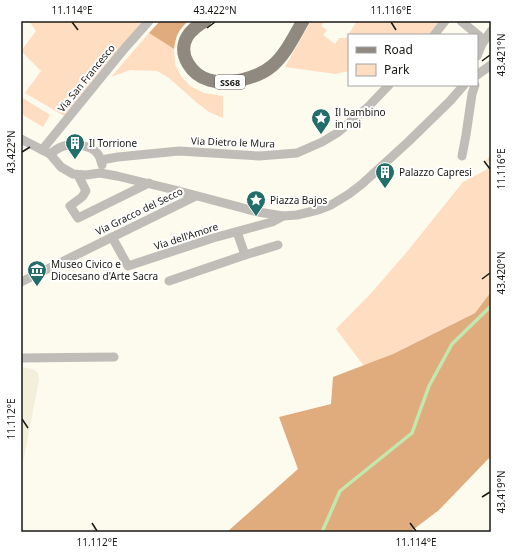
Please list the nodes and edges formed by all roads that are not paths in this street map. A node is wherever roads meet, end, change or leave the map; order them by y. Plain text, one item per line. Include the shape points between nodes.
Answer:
1 (149, 21) edge
2 (205, 21) edge
3 (303, 21) edge
4 (445, 21) edge
5 (461, 21) edge
6 (491, 31) edge
7 (435, 34) edge
8 (477, 34) edge
9 (478, 35) edge
10 (484, 40) junction
11 (478, 54) edge
12 (484, 71) edge
13 (478, 80) edge
14 (388, 86) edge
15 (463, 86) edge
16 (475, 86) edge
17 (21, 139) edge
18 (46, 152) junction
19 (462, 156) dead end
20 (101, 160) junction
21 (100, 173) junction
22 (78, 175) junction
23 (149, 183) junction
24 (196, 196) junction
25 (283, 216) junction
26 (237, 232) junction
27 (112, 236) junction
28 (278, 245) dead end
29 (245, 255) junction
30 (169, 281) dead end
31 (21, 282) edge
32 (114, 357) dead end
33 (21, 358) edge

1 - 18 street, Via San Francesco via 65,121
2 - 3 main road, SS68 via 188,36 184,47 185,56 197,74 207,80 220,82 250,78 269,68 282,55
4 - 7 street
5 - 8 street
6 - 10 street
9 - 10 street
10 - 11 street
12 - 13 street
14 - 20 street, Via Dietro le Mura via 337,133 300,152 259,156 179,151
15 - 25 street, Via Gracco del Secco via 408,142 356,189 318,210
16 - 19 street
17 - 18 street
18 - 20 street via 74,144 92,149
18 - 22 street via 61,168
20 - 21 street
21 - 22 street
21 - 23 street
22 - 23 street via 86,191 70,206 78,218
23 - 24 street
24 - 25 street, Via Gracco del Secco
24 - 27 street, Via Gracco del Secco
25 - 26 street, Via dell'Amore via 272,222
26 - 27 street, Via dell'Amore via 128,266
26 - 29 street
27 - 31 street, Via Gracco del Secco
28 - 29 street
29 - 30 street
32 - 33 street

